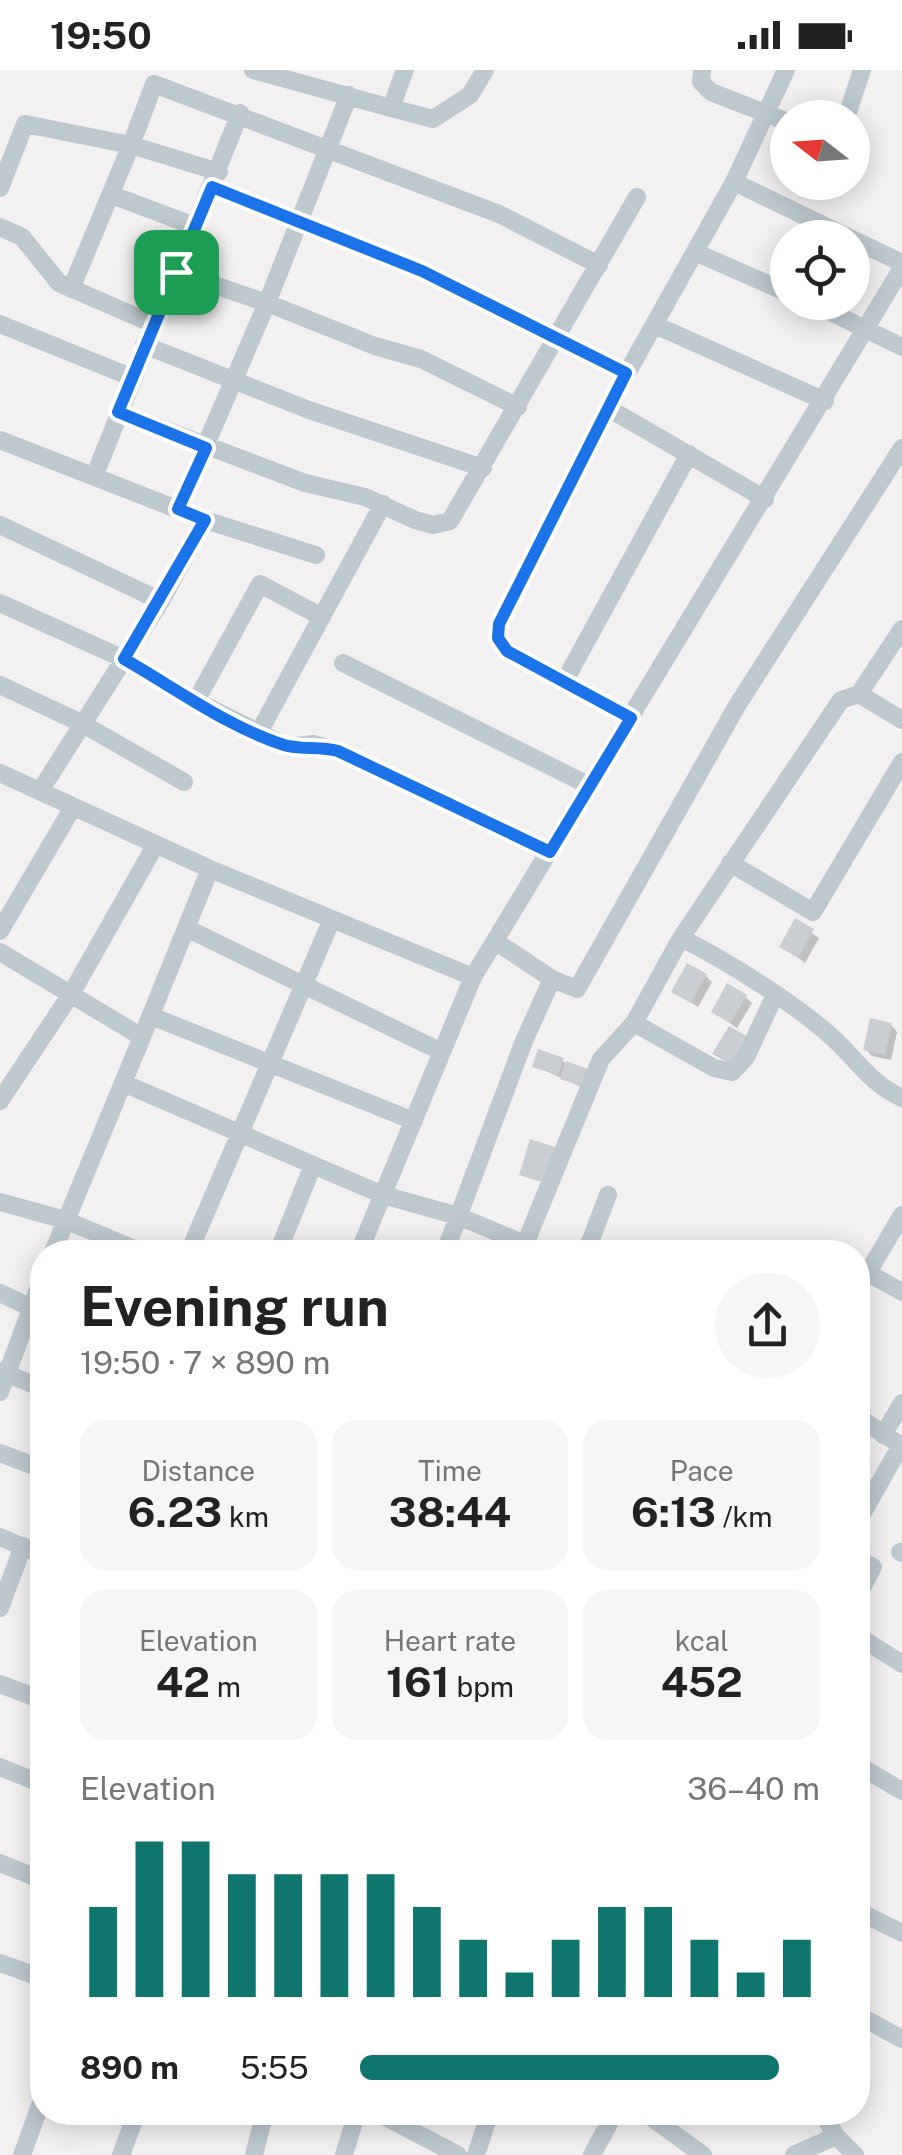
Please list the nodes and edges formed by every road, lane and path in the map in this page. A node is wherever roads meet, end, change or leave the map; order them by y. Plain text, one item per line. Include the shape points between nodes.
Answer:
1 (254, 70) edge
2 (406, 70) edge
3 (485, 70) edge
4 (702, 70) edge
5 (786, 70) edge
6 (862, 70) edge
7 (149, 77) edge
8 (322, 78) edge
9 (349, 96) junction
10 (852, 100) edge
11 (391, 108) junction
12 (240, 112) junction
13 (766, 114) junction
14 (770, 115) edge
15 (131, 145) junction
16 (327, 147) junction
17 (216, 180) junction
18 (734, 182) junction
19 (0, 188) edge
20 (112, 195) junction
21 (638, 197) dead end
22 (813, 220) edge
23 (298, 222) junction
24 (0, 226) edge
25 (197, 227) junction
26 (870, 248) edge
27 (698, 253) junction
28 (902, 265) edge
29 (599, 266) junction
30 (176, 272) junction
31 (770, 284) edge
32 (71, 289) junction
33 (267, 303) junction
34 (851, 320) edge
35 (0, 324) edge
36 (153, 324) junction
37 (655, 326) junction
38 (869, 328) junction
39 (558, 337) junction
40 (144, 345) junction
41 (902, 347) edge
42 (626, 373) junction
43 (131, 377) junction
44 (232, 382) junction
45 (825, 400) junction
46 (518, 406) junction
47 (608, 408) junction
48 (118, 412) junction
49 (0, 440) edge
50 (206, 448) junction
51 (902, 448) edge
52 (689, 454) junction
53 (483, 468) junction
54 (94, 478) junction
55 (765, 499) junction
56 (383, 504) junction
57 (178, 509) junction
58 (205, 520) junction
59 (0, 525) edge
60 (316, 555) dead end
61 (162, 601) junction
62 (0, 602) edge
63 (322, 617) junction
64 (902, 629) edge
65 (124, 659) junction
66 (343, 663) dead end
67 (564, 682) junction
68 (0, 685) edge
69 (859, 694) junction
70 (196, 701) junction
71 (631, 718) junction
72 (902, 720) edge
73 (81, 723) junction
74 (258, 734) junction
75 (902, 762) edge
76 (0, 773) edge
77 (184, 782) dead end
78 (590, 786) junction
79 (40, 791) junction
80 (73, 807) junction
81 (156, 844) junction
82 (550, 852) junction
83 (730, 863) junction
84 (210, 869) junction
85 (332, 919) junction
86 (186, 928) junction
87 (0, 931) edge
88 (681, 938) junction
89 (495, 941) junction
90 (0, 952) edge
91 (473, 976) junction
92 (552, 979) junction
93 (304, 985) junction
94 (71, 994) junction
95 (774, 996) junction
96 (151, 1016) junction
97 (634, 1023) junction
98 (142, 1037) junction
99 (442, 1052) junction
100 (271, 1061) junction
101 (122, 1083) junction
102 (902, 1098) edge
103 (0, 1101) edge
104 (414, 1121) junction
105 (240, 1134) junction
106 (313, 1165) junction
107 (383, 1195) junction
108 (608, 1195) dead end
109 (0, 1202) edge
110 (902, 1215) edge
111 (458, 1216) junction
112 (64, 1220) junction
113 (56, 1240) edge
114 (113, 1240) edge
115 (195, 1240) edge
116 (283, 1240) edge
117 (364, 1240) edge
118 (449, 1240) edge
119 (508, 1240) edge
120 (527, 1240) edge
121 (591, 1240) edge
122 (870, 1269) edge
123 (870, 1283) edge
124 (902, 1292) edge
125 (0, 1293) edge
126 (30, 1308) edge
127 (30, 1325) edge
128 (2, 1379) edge
129 (30, 1385) edge
130 (902, 1403) edge
131 (870, 1426) edge
132 (883, 1435) junction
133 (902, 1445) edge
134 (0, 1453) edge
135 (30, 1464) edge
136 (870, 1500) edge
137 (0, 1537) edge
138 (23, 1546) junction
139 (30, 1549) edge
140 (0, 1608) edge
141 (870, 1644) edge
142 (902, 1664) edge
143 (0, 1684) edge
144 (30, 1695) edge
145 (0, 1766) edge
146 (870, 1772) edge
147 (30, 1779) edge
148 (902, 1790) edge
149 (0, 1863) edge
150 (30, 1875) edge
151 (870, 1918) edge
152 (902, 1933) edge
153 (0, 1964) edge
154 (30, 1974) edge
155 (870, 2021) edge
156 (902, 2038) edge
157 (33, 2125) edge
158 (131, 2125) edge
159 (262, 2125) edge
160 (353, 2125) edge
161 (401, 2125) edge
162 (486, 2125) edge
163 (608, 2125) edge
164 (662, 2125) edge
165 (830, 2125) edge
166 (836, 2136) junction
167 (22, 2155) edge
168 (121, 2155) edge
169 (254, 2155) edge
170 (344, 2155) edge
171 (458, 2155) edge
172 (476, 2155) edge
173 (592, 2155) edge
174 (702, 2155) edge
175 (794, 2155) edge
176 (855, 2155) edge

1 - 8 street
2 - 11 street
3 - 11 street via 470,95 433,118
4 - 13 street via 701,82 711,92
5 - 13 street
6 - 10 street
7 - 12 street
7 - 15 street
8 - 9 street
9 - 11 street
9 - 16 street
12 - 16 street
12 - 17 street
13 - 14 street
13 - 18 street
15 - 17 street
15 - 19 street via 24,124
15 - 20 street
16 - 23 street
16 - 29 street via 499,214
17 - 23 street
17 - 25 street
18 - 22 street
18 - 27 street
20 - 25 street
20 - 32 street
21 - 29 street
23 - 33 street
23 - 39 street via 422,271
24 - 32 street via 22,237 50,276
25 - 30 street
26 - 28 street
27 - 31 street
27 - 37 street
28 - 38 street
29 - 39 street
30 - 33 street
30 - 36 street
32 - 36 street
33 - 44 street
33 - 46 street via 421,359
34 - 38 street
35 - 43 street
36 - 40 street
37 - 42 street
37 - 45 street
38 - 41 street
38 - 45 street
39 - 42 street
39 - 46 street
40 - 43 street
40 - 44 street
42 - 47 street
43 - 48 street
44 - 50 street
44 - 53 street
45 - 55 street
46 - 53 street
47 - 52 street
47 - 67 street via 499,624 507,651
48 - 50 street
48 - 54 street
49 - 54 street
50 - 56 street
50 - 57 street
51 - 92 street via 738,704 577,989
52 - 55 street
52 - 67 street
53 - 56 street via 450,520 415,520
54 - 57 street
55 - 71 street
56 - 63 street
57 - 58 street
58 - 60 street
58 - 61 street
59 - 61 street
61 - 65 street
62 - 65 street
63 - 70 street via 260,584
63 - 74 street
64 - 69 street
65 - 70 street
65 - 73 street
66 - 78 street
67 - 71 street
68 - 73 street
69 - 72 street
69 - 83 street via 841,700
70 - 74 street
71 - 78 street
73 - 77 street
73 - 79 street
74 - 82 street via 288,746 338,751
75 - 83 street via 813,912
76 - 79 street
78 - 82 street
79 - 80 street
80 - 81 street
80 - 87 street
81 - 84 street
81 - 94 street
82 - 89 street
83 - 88 street
84 - 85 street
84 - 86 street
85 - 91 street
85 - 93 street
86 - 93 street
86 - 96 street
88 - 95 street
88 - 97 street
89 - 91 street
89 - 92 street
90 - 94 street
91 - 99 street
92 - 111 street
93 - 99 street
93 - 100 street
94 - 98 street
94 - 103 street
95 - 97 street via 746,1058 732,1072
95 - 102 street via 832,1036 877,1087
96 - 98 street
96 - 100 street
97 - 120 street via 602,1059
98 - 101 street
99 - 104 street
100 - 104 street
100 - 105 street
101 - 105 street
101 - 112 street
104 - 107 street
105 - 106 street
105 - 115 street
106 - 107 street
106 - 116 street
107 - 111 street
107 - 117 street
108 - 121 street
109 - 112 street
110 - 122 street
111 - 118 street
111 - 119 street
112 - 113 street
112 - 114 street
123 - 124 street
125 - 126 street
127 - 128 street
128 - 129 street
130 - 132 street
131 - 132 street
132 - 133 street
133 - 136 street
134 - 135 street
137 - 138 street
138 - 139 street
138 - 140 street
141 - 142 street
143 - 144 street
145 - 147 street
146 - 148 street
149 - 150 street
151 - 152 street
153 - 154 street
155 - 156 street
157 - 167 street
158 - 168 street
159 - 169 street
160 - 170 street
161 - 171 street
162 - 172 street
163 - 173 street
164 - 174 street
165 - 166 street
166 - 175 street
166 - 176 street

